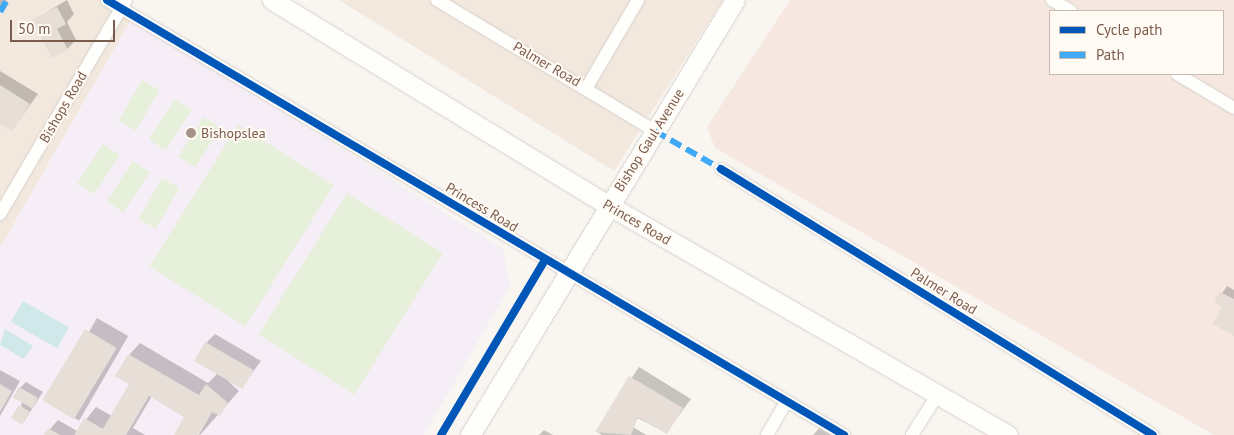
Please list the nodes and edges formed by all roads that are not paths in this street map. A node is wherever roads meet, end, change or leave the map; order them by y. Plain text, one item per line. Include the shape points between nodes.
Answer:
1 (107, 0) edge
2 (272, 0) edge
3 (437, 0) edge
4 (638, 0) edge
5 (735, 0) edge
6 (1052, 0) edge
7 (123, 4) edge
8 (1069, 10) edge
9 (1179, 75) edge
10 (587, 87) junction
11 (1234, 108) edge
12 (655, 130) junction
13 (721, 169) dead end
14 (608, 205) junction
15 (0, 214) edge
16 (567, 273) junction
17 (938, 394) junction
18 (787, 401) junction
19 (470, 435) edge
20 (768, 435) edge
21 (844, 435) edge
22 (912, 435) edge
23 (1008, 435) edge
24 (1153, 435) edge

1 - 7 street, Princess Road
2 - 14 main road, Princes Road
3 - 10 street, Palmer Road
4 - 10 street
5 - 12 main road, Bishop Gaul Avenue
6 - 8 street
7 - 15 street, Bishops Road
7 - 16 street, Princess Road
9 - 11 street
10 - 12 street, Palmer Road
12 - 14 main road, Bishop Gaul Avenue
13 - 24 street, Palmer Road
14 - 16 main road, Bishop Gaul Avenue
14 - 17 main road, Princes Road
16 - 18 street, Princess Road
16 - 19 main road, Bishop Gaul Avenue
17 - 22 street
17 - 23 main road, Princes Road
18 - 20 street
18 - 21 street, Princess Road

